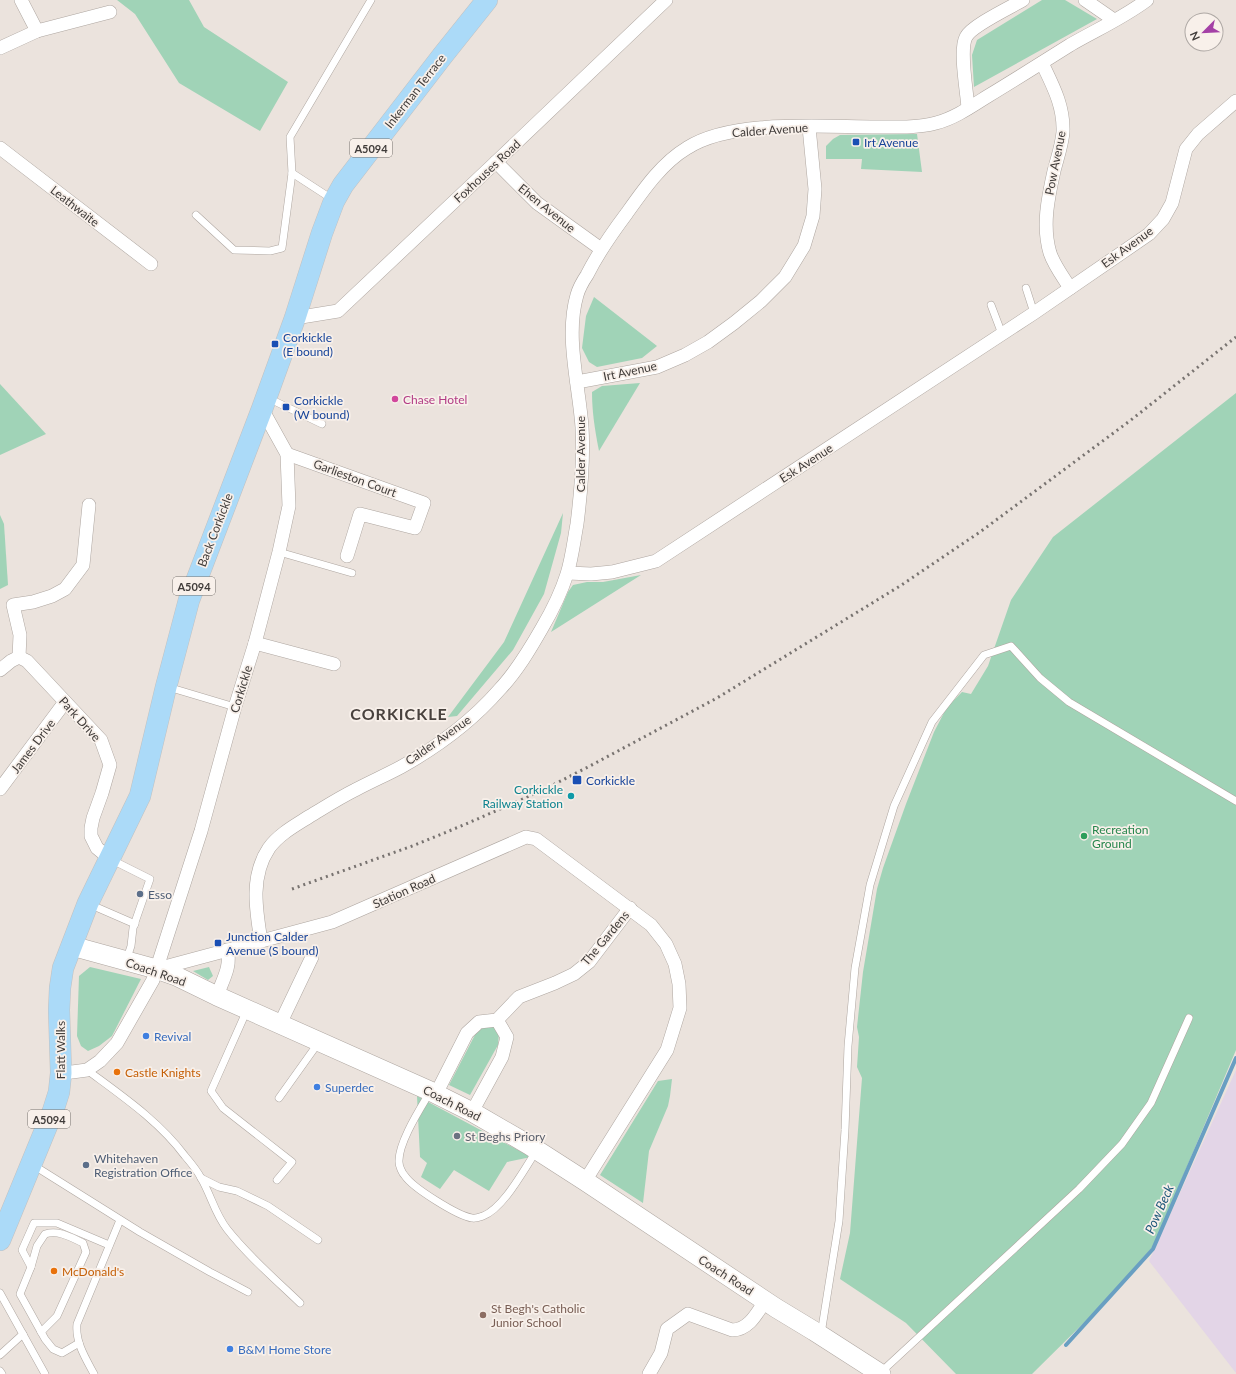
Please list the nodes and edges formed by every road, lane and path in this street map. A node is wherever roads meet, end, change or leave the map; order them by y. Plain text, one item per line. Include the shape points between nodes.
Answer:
1 (21, 0) edge
2 (371, 0) edge
3 (487, 0) edge
4 (666, 0) edge
5 (1023, 0) edge
6 (1085, 0) edge
7 (1147, 0) edge
8 (110, 12) dead end
9 (1114, 20) junction
10 (37, 30) junction
11 (0, 48) edge
12 (1042, 63) junction
13 (1236, 101) edge
14 (968, 108) junction
15 (809, 127) junction
16 (0, 148) edge
17 (496, 162) junction
18 (292, 173) junction
19 (334, 201) junction
20 (196, 215) dead end
21 (601, 249) junction
22 (151, 264) dead end
23 (1026, 288) dead end
24 (1070, 288) junction
25 (991, 305) dead end
26 (1032, 314) junction
27 (295, 318) junction
28 (1002, 334) junction
29 (577, 382) junction
30 (264, 403) junction
31 (322, 424) dead end
32 (287, 454) junction
33 (89, 505) dead end
34 (279, 552) junction
35 (347, 556) dead end
36 (352, 573) dead end
37 (568, 573) junction
38 (256, 643) junction
39 (19, 657) junction
40 (334, 664) dead end
41 (0, 670) edge
42 (166, 687) junction
43 (65, 702) junction
44 (235, 707) junction
45 (0, 789) edge
46 (1236, 801) edge
47 (109, 858) junction
48 (88, 904) junction
49 (630, 908) junction
50 (135, 924) junction
51 (261, 941) junction
52 (72, 946) junction
53 (227, 950) junction
54 (312, 957) dead end
55 (126, 961) junction
56 (156, 969) junction
57 (217, 996) junction
58 (248, 1010) junction
59 (1189, 1018) dead end
60 (497, 1020) junction
61 (280, 1024) junction
62 (320, 1042) junction
63 (88, 1070) junction
64 (61, 1073) junction
65 (433, 1093) junction
66 (279, 1098) dead end
67 (472, 1112) junction
68 (537, 1150) junction
69 (31, 1164) junction
70 (201, 1178) junction
71 (277, 1180) dead end
72 (585, 1181) junction
73 (120, 1220) junction
74 (0, 1240) edge
75 (318, 1240) dead end
76 (109, 1245) junction
77 (31, 1267) junction
78 (248, 1292) dead end
79 (0, 1293) edge
80 (765, 1301) junction
81 (300, 1303) dead end
82 (41, 1332) junction
83 (23, 1334) junction
84 (820, 1335) junction
85 (79, 1343) junction
86 (0, 1355) edge
87 (0, 1371) edge
88 (2, 1374) edge
89 (45, 1374) edge
90 (94, 1374) edge
91 (649, 1374) edge
92 (881, 1374) edge

1 - 10 street
2 - 18 lane via 290,137
3 - 19 main road, Inkerman Terrace / A5094 via 348,179
4 - 17 street, Foxhouses Road
5 - 14 street via 976,27 966,36 963,49
6 - 9 street
7 - 9 street, Calder Avenue
8 - 10 street
9 - 12 street, Calder Avenue
10 - 11 street
12 - 14 street, Calder Avenue
12 - 24 street, Pow Avenue via 1059,100 1062,116 1062,133 1046,217 1050,253
13 - 24 street, Esk Avenue via 1198,134 1186,149 1172,204 1149,234
14 - 15 street, Calder Avenue via 936,123 916,126
15 - 21 street, Calder Avenue via 752,128 708,137 686,148 651,181
15 - 29 street, Irt Avenue via 815,189 813,216 804,246 785,277 734,323 685,355 657,367
16 - 22 street, Leathwaite
17 - 21 street, Ehen Avenue via 537,203
17 - 27 street, Foxhouses Road via 338,311
18 - 19 lane
18 - 20 lane via 282,248 270,251 234,250
19 - 27 main road, Inkerman Terrace / A5094
21 - 29 street, Calder Avenue via 578,292 573,316
23 - 26 lane
24 - 26 street, Esk Avenue
25 - 28 lane
26 - 28 street, Esk Avenue
27 - 30 main road, Back Corkickle / A5094
28 - 37 street, Esk Avenue via 656,561 612,572
29 - 37 street, Calder Avenue via 582,429 582,469 580,505
30 - 31 lane
30 - 32 street, Corkickle
30 - 42 main road, Back Corkickle / A5094 via 189,600
32 - 34 street, Corkickle via 289,506
32 - 35 street, Garlieston Court via 424,503 415,528 360,514
33 - 39 street via 83,565 65,589 33,602 13,605 20,635
34 - 36 lane
34 - 38 street, Corkickle
37 - 51 street, Calder Avenue via 544,625 520,663 501,689 475,714 447,737 402,766 352,791 302,821 269,848 256,884
38 - 40 street
38 - 44 street, Corkickle
39 - 41 street
39 - 43 street, Park Drive via 27,661
42 - 44 lane
42 - 47 main road, Back Corkickle / A5094 via 140,796
43 - 45 street, James Drive
43 - 47 street, Park Drive via 102,740 110,765 91,828 93,842
44 - 56 street, Corkickle via 201,831
46 - 84 lane via 1068,702 1040,678 1011,646 984,655 932,722 894,806 870,885 855,968 848,1046 839,1221
47 - 48 main road, A5094
47 - 50 lane via 150,880
48 - 50 lane
48 - 52 main road, A5094
49 - 51 street, Station Road via 536,839 526,837 332,922
49 - 60 street, The Gardens via 589,962 574,974 519,997
49 - 72 street, The Gardens via 651,925 666,944 675,964 680,1008 664,1058
50 - 55 lane
51 - 53 street, Station Road
52 - 55 street, Coach Road
52 - 64 main road, Flatt Walks / A5094 via 60,988
53 - 56 street, Station Road
53 - 57 street via 229,964
54 - 61 street
55 - 56 street, Coach Road
56 - 57 street, Coach Road
56 - 63 street, Corkickle via 153,980 117,1043
57 - 58 street, Coach Road
58 - 61 street, Coach Road
58 - 71 lane via 211,1090 223,1108 292,1162
59 - 92 lane via 1150,1103 1122,1144 1073,1194
60 - 65 street via 479,1022 467,1033
60 - 67 street via 507,1037 502,1057
61 - 62 street, Coach Road
62 - 65 street, Coach Road
62 - 66 lane
63 - 64 street
63 - 70 lane via 165,1132
64 - 69 main road, Flatt Walks / A5094 via 53,1111
65 - 67 street, Coach Road
65 - 68 lane via 411,1127 401,1149 399,1163 404,1175 412,1184 461,1215 482,1217 497,1208
67 - 68 street, Coach Road
68 - 72 street, Coach Road
69 - 73 lane
69 - 74 main road, Flatt Walks / A5094
70 - 75 lane via 268,1206
70 - 81 lane via 226,1228
72 - 80 street, Coach Road
73 - 76 lane
73 - 78 lane
76 - 77 lane via 57,1223 34,1223 22,1250
76 - 85 lane via 77,1324
77 - 82 lane via 20,1294
77 - 82 lane via 37,1246 45,1234 61,1233 83,1243 86,1252 56,1316
79 - 83 lane
80 - 84 street, Coach Road
80 - 91 street via 750,1322 736,1330 688,1314 667,1329 661,1353
82 - 85 lane via 53,1349 62,1353
83 - 86 lane
83 - 89 lane
84 - 92 street, Coach Road
85 - 90 lane
87 - 88 lane

